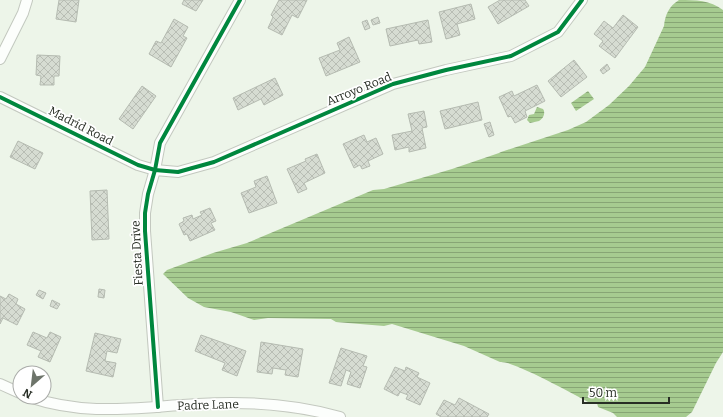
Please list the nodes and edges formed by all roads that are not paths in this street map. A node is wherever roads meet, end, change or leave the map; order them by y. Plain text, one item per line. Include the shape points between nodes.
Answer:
1 (27, 0) edge
2 (240, 0) edge
3 (582, 0) edge
4 (0, 59) edge
5 (0, 97) edge
6 (155, 170) junction
7 (0, 384) edge
8 (12, 389) edge
9 (52, 404) edge
10 (158, 408) junction
11 (340, 417) edge

1 - 4 street
2 - 6 street, Fiesta Drive via 160,143
3 - 6 street, Arroyo Road via 558,32 511,56 393,84 214,162 178,172
5 - 6 street, Madrid Road via 124,159
6 - 10 street, Fiesta Drive via 148,194 145,231
7 - 8 street
9 - 10 street, Padre Lane via 67,408 107,411
10 - 11 street, Padre Lane via 198,404 265,404

